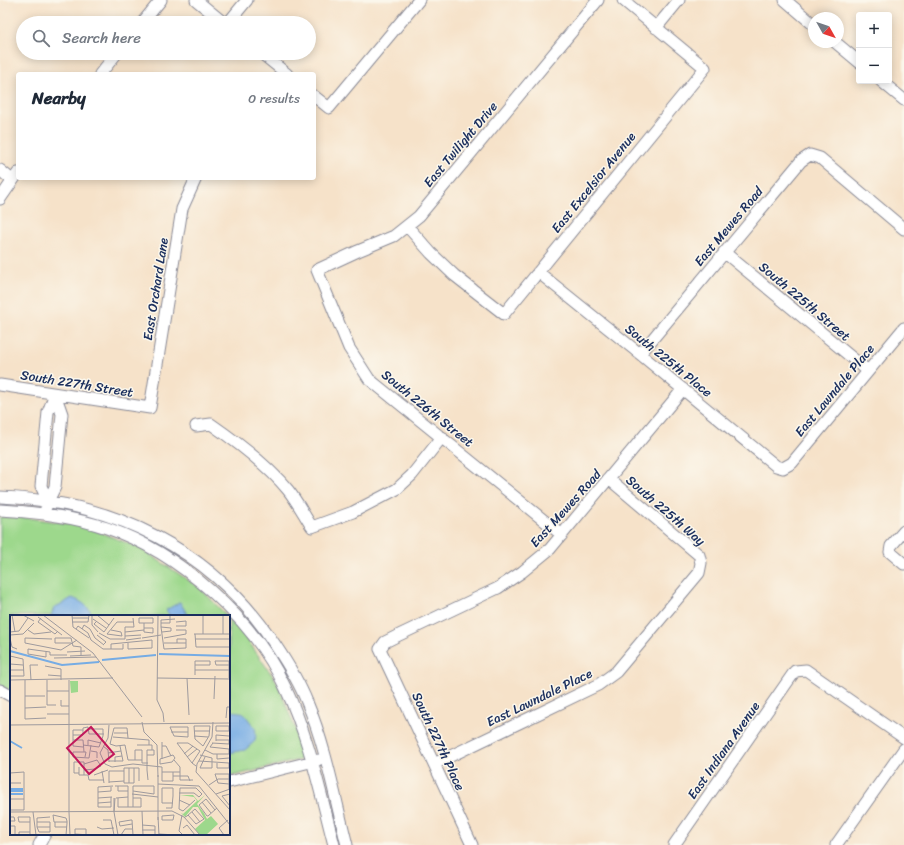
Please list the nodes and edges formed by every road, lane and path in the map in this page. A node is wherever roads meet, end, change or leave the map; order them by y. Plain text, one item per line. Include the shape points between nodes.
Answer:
1 (161, 0) edge
2 (196, 0) edge
3 (247, 0) edge
4 (419, 0) edge
5 (598, 0) edge
6 (623, 0) edge
7 (679, 0) edge
8 (785, 0) edge
9 (148, 16) edge
10 (215, 16) edge
11 (234, 16) edge
12 (808, 20) edge
13 (656, 28) junction
14 (842, 48) edge
15 (111, 60) edge
16 (269, 60) edge
17 (856, 60) edge
18 (102, 72) edge
19 (283, 72) edge
20 (885, 84) edge
21 (316, 98) edge
22 (904, 100) edge
23 (0, 170) edge
24 (15, 177) edge
25 (195, 180) edge
26 (0, 200) edge
27 (407, 226) junction
28 (904, 229) edge
29 (724, 252) junction
30 (317, 270) joint
31 (538, 272) junction
32 (904, 328) edge
33 (640, 354) junction
34 (868, 371) junction
35 (0, 385) edge
36 (683, 389) junction
37 (56, 394) junction
38 (150, 408) joint
39 (196, 426) dead end
40 (442, 437) junction
41 (44, 447) junction
42 (59, 448) junction
43 (783, 468) joint
44 (609, 479) junction
45 (0, 497) edge
46 (48, 501) junction
47 (0, 510) edge
48 (45, 513) junction
49 (904, 531) edge
50 (562, 535) junction
51 (701, 563) joint
52 (904, 564) edge
53 (380, 649) joint
54 (0, 690) edge
55 (10, 695) edge
56 (904, 738) edge
57 (904, 749) edge
58 (325, 758) junction
59 (312, 762) junction
60 (434, 764) junction
61 (230, 782) edge
62 (44, 835) edge
63 (39, 845) edge
64 (334, 845) edge
65 (347, 845) edge
66 (472, 845) edge
67 (674, 845) edge
68 (836, 845) edge

1 - 9 street
2 - 10 street
3 - 11 street
4 - 21 street via 329,108
5 - 27 street, East Twilight Drive via 419,216
6 - 13 street
7 - 13 street
8 - 12 street
13 - 31 street, East Excelsior Avenue via 705,68
14 - 17 street
15 - 18 street
16 - 19 street
20 - 22 street
23 - 24 street
24 - 26 street
25 - 38 street, East Orchard Lane via 182,209
27 - 30 street, East Twilight Drive via 394,236
27 - 31 street, East Excelsior Avenue via 431,254 504,314
28 - 29 street, East Mewes Road via 820,158 810,155 801,161
29 - 33 street, East Mewes Road
29 - 34 street, South 225th Street
30 - 40 street, South 226th Street via 349,348 368,378
31 - 33 street, South 225th Place
32 - 34 street, East Lawndale Place
33 - 36 street, South 225th Place
34 - 43 street, East Lawndale Place via 792,463
35 - 37 street, South 227th Street
36 - 43 street, South 225th Place via 776,466
36 - 44 street, East Mewes Road
37 - 38 street, South 227th Street
37 - 41 street via 48,412
37 - 42 street via 62,414
39 - 40 street via 211,424 273,473 289,491 312,527 353,512 397,489 412,475
40 - 50 street, South 226th Street
41 - 42 street
41 - 46 street via 41,486
42 - 46 street via 55,487
44 - 50 street, East Mewes Road
44 - 51 street, South 225th Way via 698,555
45 - 46 street
46 - 48 street
46 - 58 street via 113,517 142,529 196,561 232,591 258,620 286,661 307,701
47 - 48 street
48 - 59 street via 108,528 128,537 184,569 218,597 246,627 277,671 291,700
49 - 52 street via 891,546 890,552
50 - 53 street, East Mewes Road via 528,568 498,588 385,642
51 - 60 street, East Lawndale Place via 698,573 616,672 598,685
53 - 60 street, South 227th Place
54 - 55 street
56 - 67 street, East Indiana Avenue via 806,670 796,671
57 - 68 street
58 - 59 street
58 - 65 street
59 - 61 street
59 - 64 street
60 - 66 street, South 227th Place
62 - 63 street

